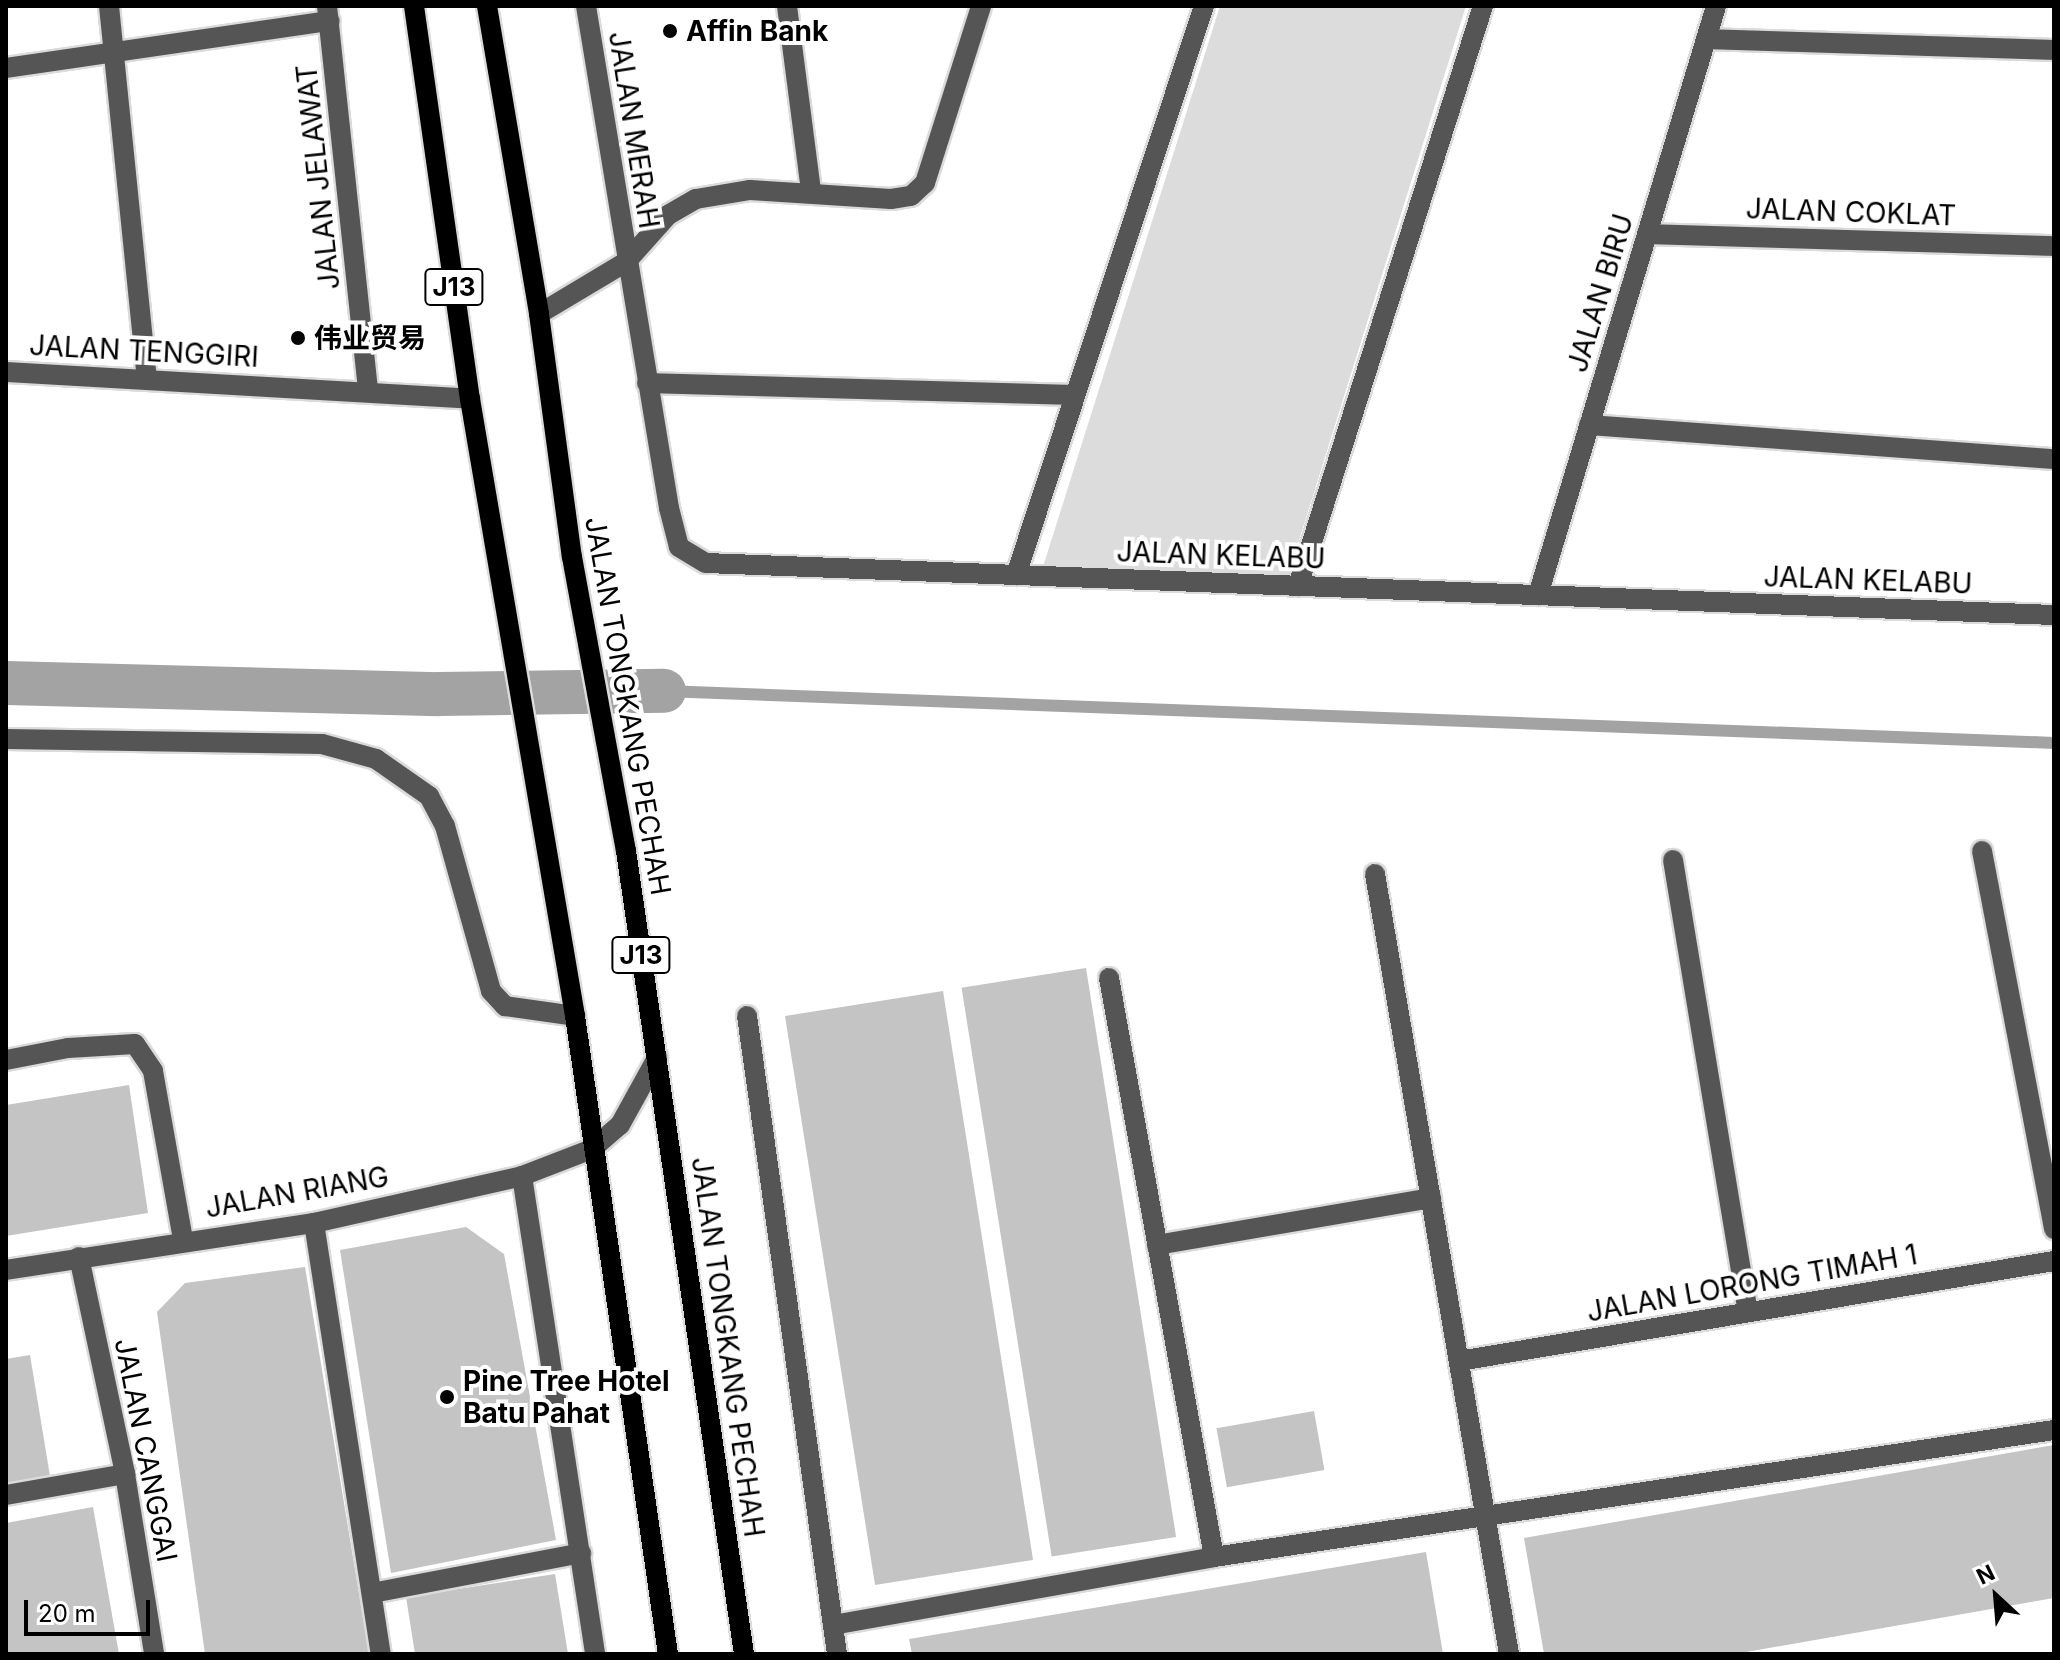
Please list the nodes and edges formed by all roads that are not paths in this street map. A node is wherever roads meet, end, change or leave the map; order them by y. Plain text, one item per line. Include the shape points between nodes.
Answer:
1 (109, 6) edge
2 (414, 6) edge
3 (487, 6) edge
4 (586, 6) edge
5 (787, 6) edge
6 (981, 6) edge
7 (1204, 6) edge
8 (1483, 6) edge
9 (1716, 6) edge
10 (328, 13) edge
11 (1706, 39) junction
12 (2054, 50) edge
13 (114, 52) junction
14 (6, 68) edge
15 (811, 191) junction
16 (1647, 234) junction
17 (2054, 246) edge
18 (626, 262) junction
19 (539, 314) junction
20 (6, 372) edge
21 (147, 379) junction
22 (647, 383) junction
23 (368, 391) junction
24 (1073, 395) junction
25 (470, 399) junction
26 (1589, 425) junction
27 (2054, 459) edge
28 (1016, 575) junction
29 (1298, 586) junction
30 (1538, 595) junction
31 (2054, 615) edge
32 (6, 739) edge
33 (1982, 851) dead end
34 (1673, 860) dead end
35 (1375, 874) dead end
36 (1109, 978) dead end
37 (575, 1016) junction
38 (747, 1016) dead end
39 (657, 1058) junction
40 (6, 1060) edge
41 (592, 1149) junction
42 (522, 1176) junction
43 (1431, 1198) junction
44 (314, 1223) junction
45 (2054, 1229) edge
46 (183, 1239) junction
47 (1157, 1245) junction
48 (79, 1257) junction
49 (2054, 1261) edge
50 (6, 1270) edge
51 (1748, 1312) junction
52 (1459, 1361) junction
53 (2054, 1430) edge
54 (125, 1474) junction
55 (6, 1495) edge
56 (1485, 1516) junction
57 (581, 1553) junction
58 (1214, 1557) junction
59 (372, 1593) junction
60 (833, 1625) junction
61 (154, 1654) edge
62 (381, 1654) edge
63 (595, 1654) edge
64 (668, 1654) edge
65 (744, 1654) edge
66 (837, 1654) edge
67 (1509, 1654) edge

1 - 13 street
2 - 25 main road, J13
3 - 19 main road, JALAN TONGKANG PECHAH / J13
4 - 18 street, JALAN MERAH
5 - 15 street
6 - 15 street via 925,183 911,196 891,199
7 - 24 street
8 - 29 street
9 - 11 street, JALAN BIRU
10 - 13 street
10 - 23 street, JALAN JELAWAT
11 - 12 street
11 - 16 street, JALAN BIRU
13 - 14 street
13 - 21 street
15 - 18 street via 750,190 696,199 668,215
16 - 17 street, JALAN COKLAT
16 - 26 street, JALAN BIRU
18 - 19 street
18 - 22 street, JALAN KELABU
19 - 39 main road, JALAN TONGKANG PECHAH / J13 via 572,557 626,851
20 - 21 street, JALAN TENGGIRI
21 - 23 street, JALAN TENGGIRI
22 - 24 street
22 - 28 street, JALAN KELABU via 679,547 706,563
23 - 25 street, JALAN TENGGIRI
24 - 28 street
25 - 37 main road, J13
26 - 27 street
26 - 30 street, JALAN BIRU
28 - 29 street, JALAN KELABU
29 - 30 street, JALAN KELABU
30 - 31 street, JALAN KELABU
32 - 37 street via 322,744 376,759 429,796 445,826 491,991 505,1006
33 - 45 street
34 - 51 street
35 - 43 street
36 - 47 street
37 - 41 main road, J13
38 - 60 street
39 - 41 street via 620,1125
39 - 65 main road, JALAN TONGKANG PECHAH / J13
40 - 46 street via 68,1048 135,1044 153,1071
41 - 42 street, JALAN RIANG
41 - 64 main road, J13
42 - 44 street, JALAN RIANG
42 - 57 street
43 - 47 street
43 - 52 street
44 - 46 street, JALAN RIANG
44 - 59 street
46 - 48 street, JALAN RIANG
47 - 58 street
48 - 50 street, JALAN RIANG
48 - 54 street, JALAN CANGGAI
49 - 51 street, JALAN LORONG TIMAH 1
51 - 52 street, JALAN LORONG TIMAH 1
52 - 56 street
53 - 56 street
54 - 55 street
54 - 61 street, JALAN CANGGAI
56 - 58 street
56 - 67 street
57 - 59 street
57 - 63 street
58 - 60 street
59 - 62 street
60 - 66 street

